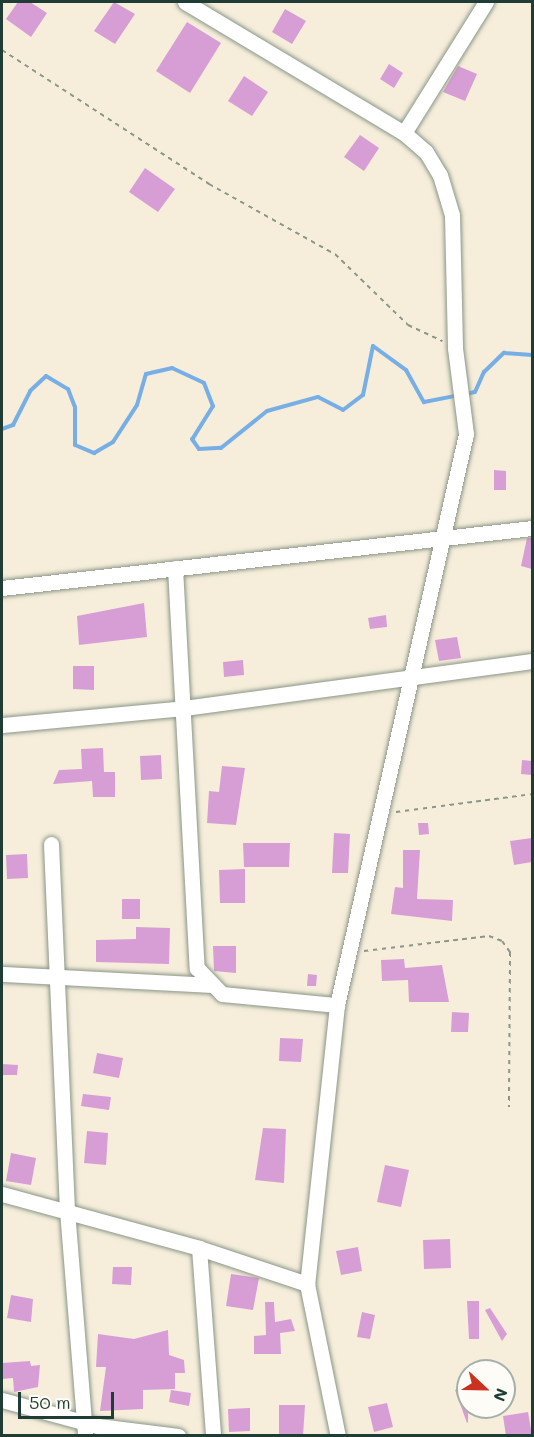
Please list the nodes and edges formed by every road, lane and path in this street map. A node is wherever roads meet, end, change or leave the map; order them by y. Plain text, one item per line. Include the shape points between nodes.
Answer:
1 (185, 2) edge
2 (486, 2) edge
3 (2, 50) edge
4 (404, 134) junction
5 (455, 348) junction
6 (532, 528) edge
7 (440, 537) junction
8 (176, 568) junction
9 (2, 588) edge
10 (532, 661) edge
11 (408, 675) junction
12 (184, 708) junction
13 (2, 725) edge
14 (532, 794) edge
15 (378, 815) junction
16 (51, 844) dead end
17 (349, 952) junction
18 (2, 974) edge
19 (57, 975) junction
20 (210, 985) junction
21 (338, 1005) junction
22 (509, 1107) dead end
23 (2, 1194) edge
24 (67, 1210) junction
25 (199, 1248) junction
26 (307, 1284) junction
27 (2, 1400) edge
28 (85, 1429) edge
29 (178, 1436) edge
30 (213, 1436) edge
31 (338, 1436) edge

1 - 4 street
2 - 4 street
3 - 5 path via 208,184 335,254 408,325
4 - 5 street via 426,152 440,175 452,215
5 - 7 street via 466,434
6 - 7 street
7 - 8 street
7 - 11 street
8 - 9 street
8 - 12 street
10 - 11 street
11 - 12 street
11 - 15 street
12 - 13 street
12 - 20 street via 197,968
14 - 15 path
15 - 17 street
16 - 19 street
17 - 21 street
17 - 22 path via 489,936 502,941 510,952
18 - 19 street
19 - 20 street
19 - 24 street
20 - 21 street via 222,993
21 - 26 street
23 - 24 street
24 - 25 street
24 - 28 street
25 - 26 street
25 - 30 street
26 - 31 street
27 - 28 street
28 - 29 street

